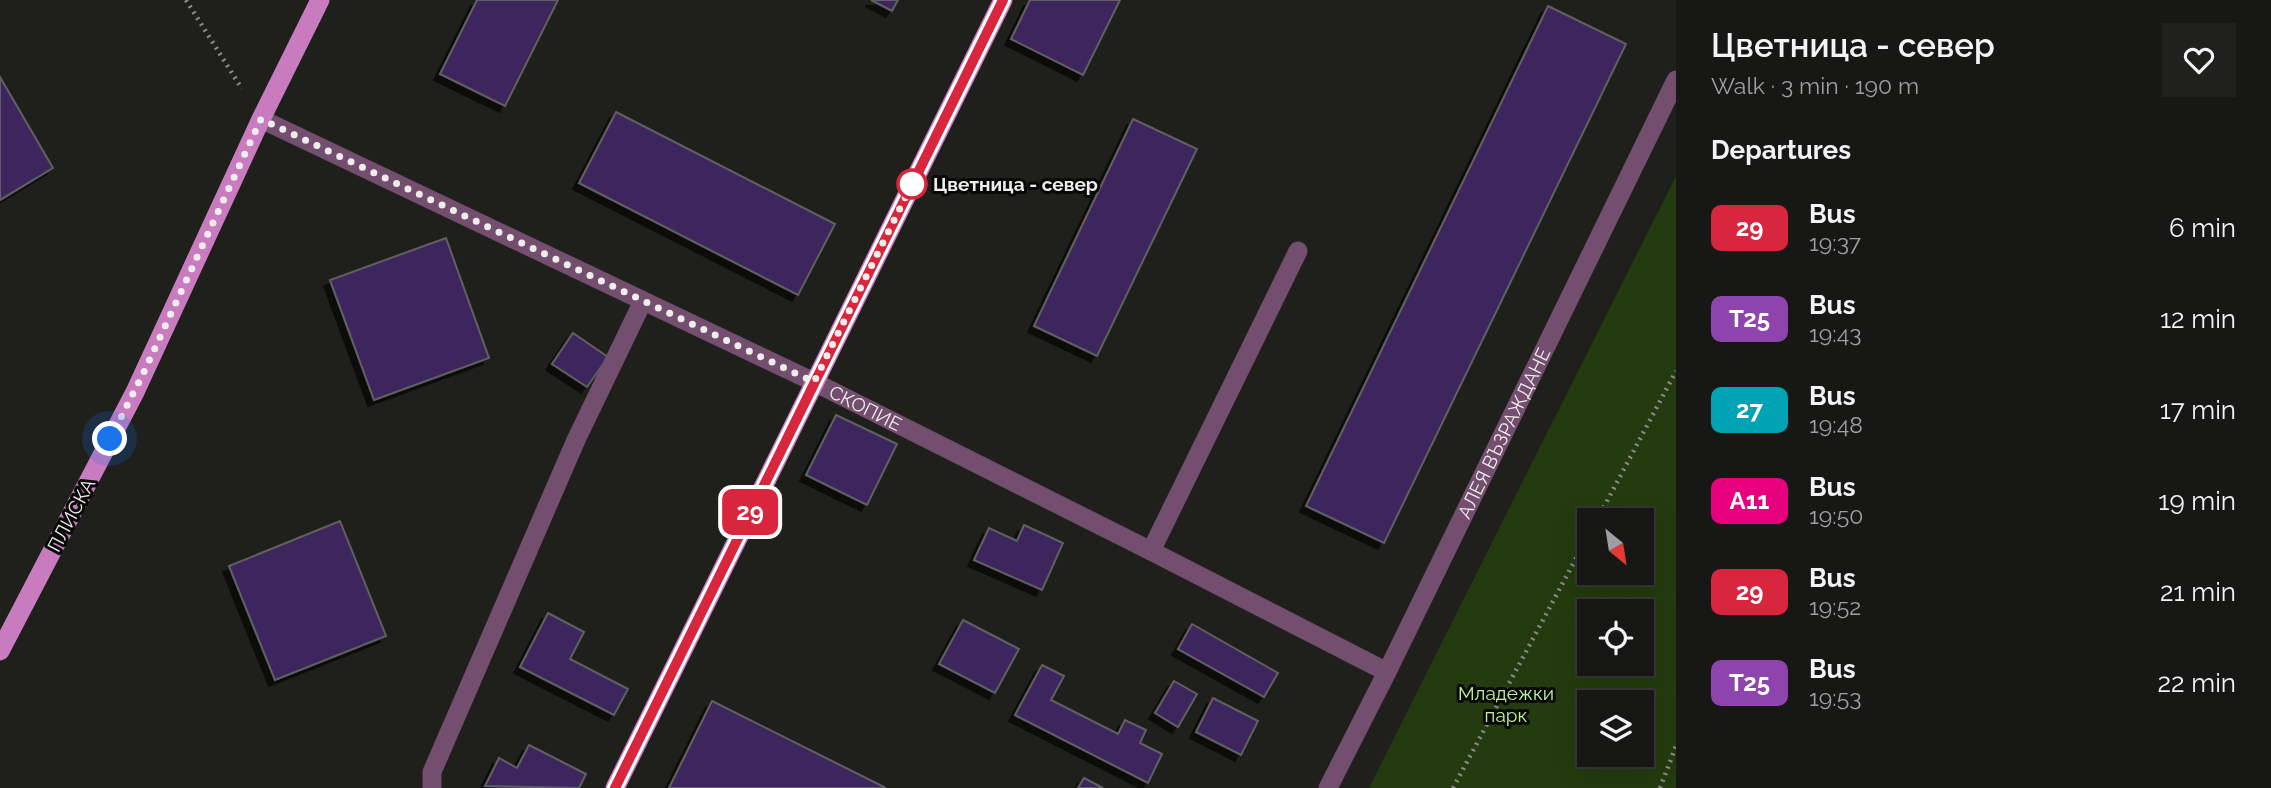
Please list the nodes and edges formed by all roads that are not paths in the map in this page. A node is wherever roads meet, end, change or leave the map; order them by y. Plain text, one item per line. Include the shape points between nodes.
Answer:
1 (320, 0) edge
2 (1003, 0) edge
3 (1676, 80) edge
4 (261, 119) junction
5 (1298, 251) dead end
6 (643, 301) junction
7 (814, 382) junction
8 (1151, 551) junction
9 (0, 651) edge
10 (1387, 672) junction
11 (432, 788) edge
12 (615, 788) edge
13 (1328, 788) edge

1 - 4 main road, ПЛИСКА
2 - 7 main road
3 - 10 street, АЛЕЯ ВЪЗРАЖДАНЕ
4 - 6 street, СКОПИЕ
4 - 9 main road, ПЛИСКА via 135,392
5 - 8 street
6 - 7 street, СКОПИЕ
6 - 11 street via 576,440 432,772
7 - 8 street, СКОПИЕ
7 - 12 main road
8 - 10 street, СКОПИЕ
10 - 13 street, АЛЕЯ ВЪЗРАЖДАНЕ

